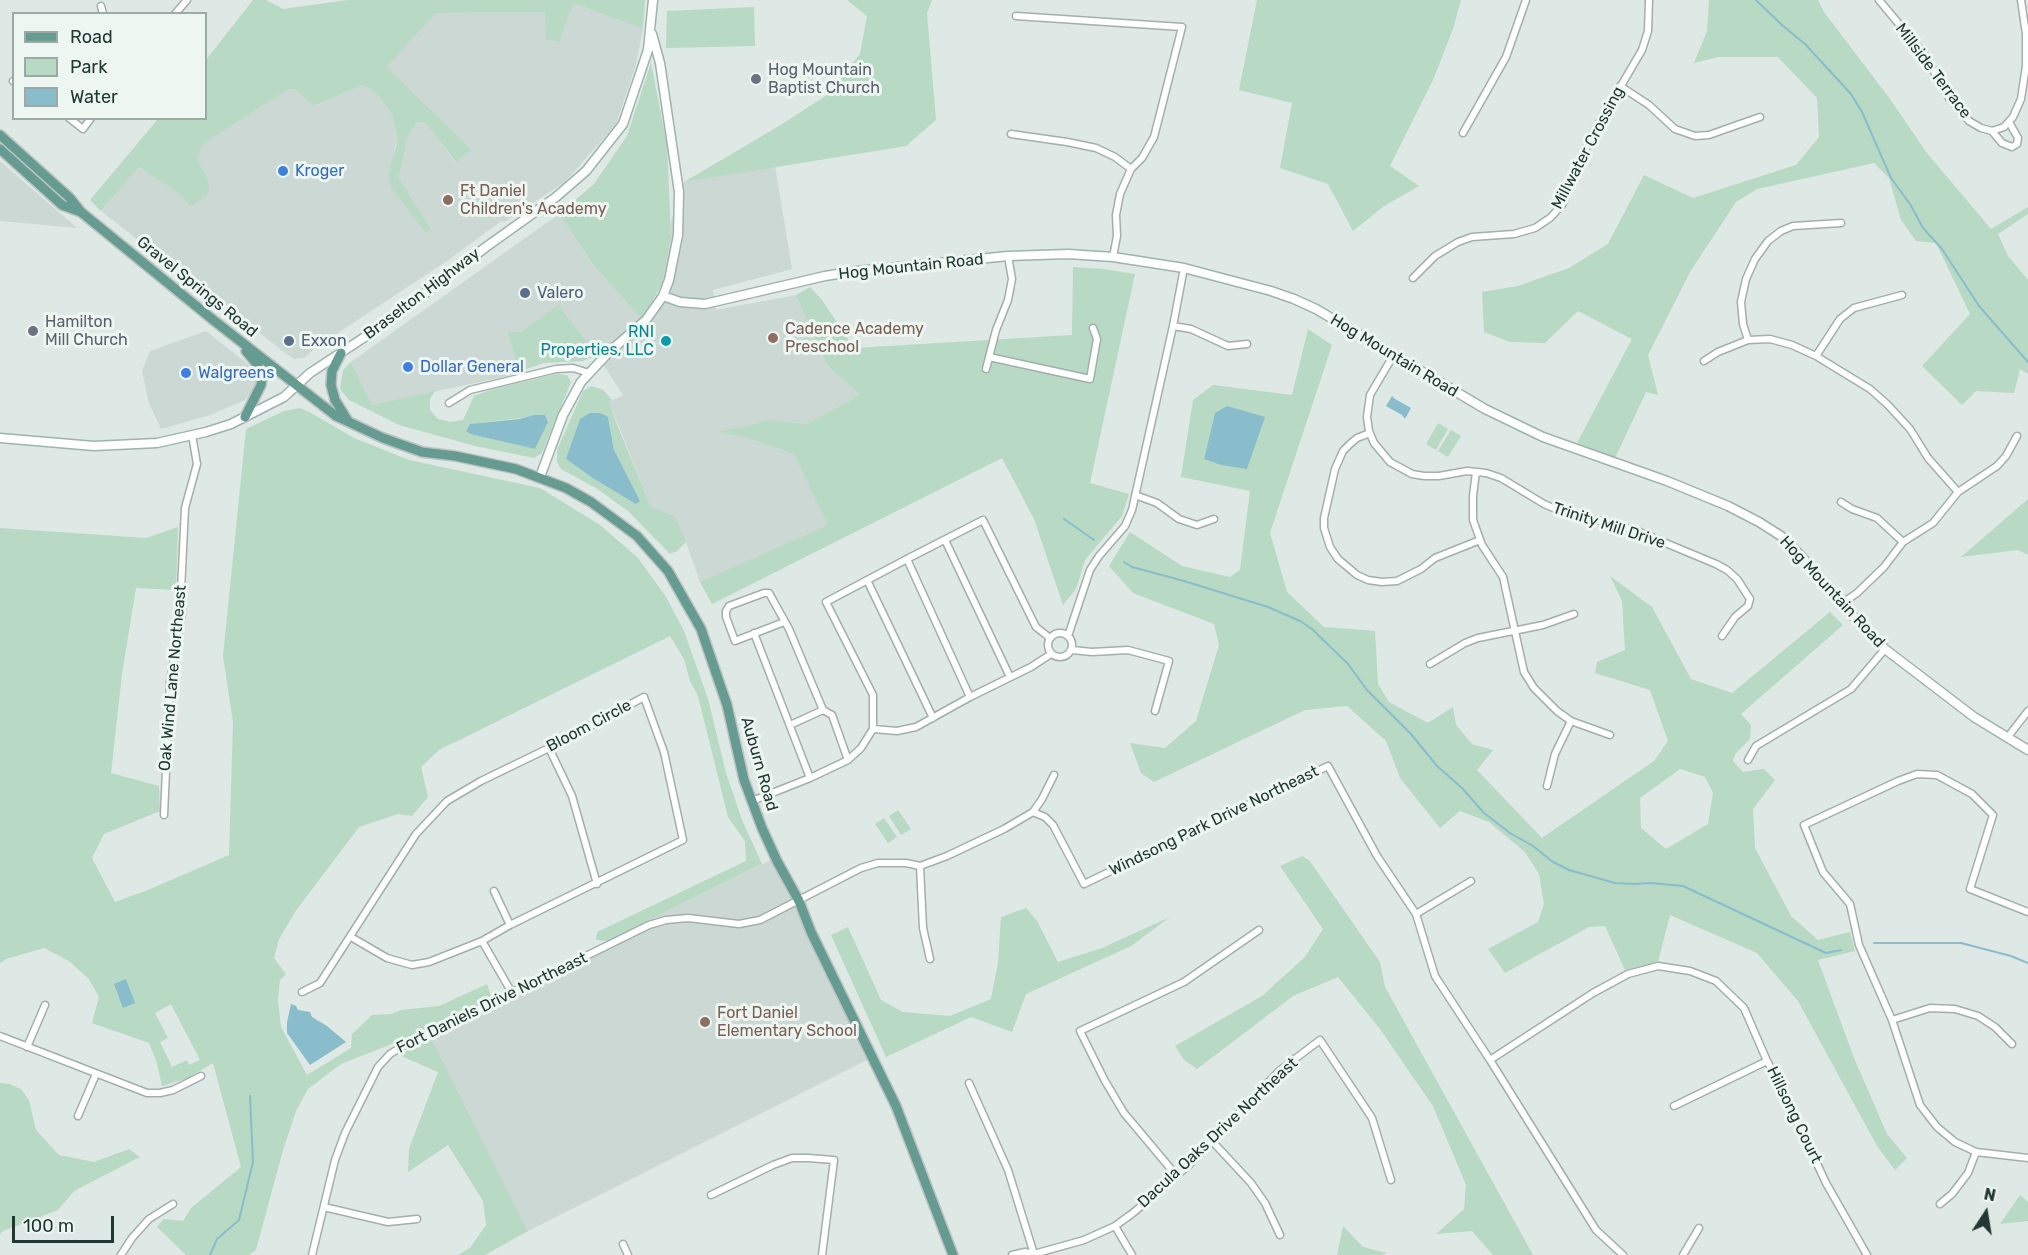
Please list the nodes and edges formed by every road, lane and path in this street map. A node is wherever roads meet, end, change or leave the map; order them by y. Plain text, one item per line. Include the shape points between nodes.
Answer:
1 (187, 0) edge
2 (653, 0) edge
3 (1526, 0) edge
4 (1649, 0) edge
5 (1879, 0) edge
6 (2021, 0) edge
7 (178, 12) edge
8 (1016, 16) dead end
9 (651, 30) junction
10 (1620, 86) junction
11 (1760, 117) dead end
12 (72, 120) edge
13 (90, 120) edge
14 (2009, 122) junction
15 (1992, 130) junction
16 (1462, 133) dead end
17 (1011, 134) dead end
18 (0, 135) edge
19 (0, 149) edge
20 (1131, 169) junction
21 (81, 212) junction
22 (1841, 223) dead end
23 (1008, 256) junction
24 (1113, 257) junction
25 (1184, 268) junction
26 (1413, 278) dead end
27 (663, 296) junction
28 (1902, 296) dead end
29 (1173, 326) junction
30 (1093, 327) dead end
31 (235, 337) junction
32 (1748, 340) junction
33 (1247, 344) dead end
34 (341, 353) junction
35 (1393, 356) junction
36 (1815, 356) junction
37 (989, 357) junction
38 (1704, 361) dead end
39 (986, 369) dead end
40 (589, 373) junction
41 (297, 386) junction
42 (449, 403) dead end
43 (245, 417) junction
44 (348, 421) junction
45 (1370, 434) junction
46 (192, 435) junction
47 (2017, 436) dead end
48 (0, 438) edge
49 (422, 452) joint
50 (1476, 472) junction
51 (540, 477) junction
52 (1958, 492) junction
53 (1135, 495) junction
54 (1841, 502) dead end
55 (1214, 519) dead end
56 (945, 540) junction
57 (1480, 540) junction
58 (1904, 542) junction
59 (907, 560) junction
60 (867, 580) junction
61 (1841, 604) junction
62 (1574, 614) dead end
63 (784, 622) junction
64 (1515, 631) junction
65 (754, 633) junction
66 (1068, 636) junction
67 (1722, 636) dead end
68 (1050, 638) junction
69 (1885, 649) junction
70 (1072, 650) junction
71 (1051, 654) junction
72 (1430, 664) dead end
73 (1010, 677) junction
74 (970, 697) junction
75 (823, 710) junction
76 (1155, 711) dead end
77 (2028, 711) edge
78 (933, 718) junction
79 (1571, 721) junction
80 (790, 725) junction
81 (873, 729) junction
82 (1611, 735) dead end
83 (2007, 738) junction
84 (549, 748) junction
85 (2028, 750) edge
86 (848, 760) junction
87 (1748, 760) dead end
88 (1054, 775) dead end
89 (810, 778) junction
90 (1547, 786) dead end
91 (752, 801) junction
92 (1034, 812) junction
93 (164, 815) dead end
94 (920, 866) junction
95 (1471, 881) dead end
96 (597, 884) junction
97 (494, 891) dead end
98 (799, 901) junction
99 (2028, 912) edge
100 (1416, 914) junction
101 (510, 925) junction
102 (1259, 930) dead end
103 (351, 937) junction
104 (482, 941) junction
105 (930, 959) dead end
106 (302, 992) dead end
107 (512, 993) junction
108 (45, 1005) dead end
109 (1892, 1020) junction
110 (0, 1036) edge
111 (2012, 1044) dead end
112 (27, 1047) junction
113 (1490, 1060) junction
114 (1767, 1061) junction
115 (96, 1074) junction
116 (201, 1076) dead end
117 (969, 1083) dead end
118 (1674, 1106) dead end
119 (78, 1116) dead end
120 (1212, 1141) junction
121 (1976, 1152) junction
122 (2028, 1158) edge
123 (1176, 1175) junction
124 (1392, 1180) dead end
125 (711, 1195) dead end
126 (173, 1204) dead end
127 (1940, 1204) dead end
128 (324, 1207) junction
129 (417, 1219) dead end
130 (1115, 1226) junction
131 (1699, 1228) dead end
132 (1280, 1235) dead end
133 (623, 1244) dead end
134 (121, 1255) edge
135 (312, 1255) edge
136 (628, 1255) edge
137 (822, 1255) edge
138 (953, 1255) edge
139 (1012, 1255) edge
140 (1034, 1255) edge
141 (1132, 1255) edge
142 (1623, 1255) edge
143 (1683, 1255) edge
144 (1867, 1255) edge

1 - 7 street
2 - 9 street, Braselton Highway
3 - 16 street via 1506,57
4 - 10 street, Millwater Crossing via 1648,32 1642,50
5 - 15 street, Millside Terrace via 1924,54 1949,98 1969,121
6 - 14 street via 2026,66 2021,99
8 - 20 street via 1182,27 1154,137
9 - 27 street via 660,63 679,192 678,236
9 - 34 street, Braselton Highway via 645,63 623,124 586,171 556,198
10 - 11 street via 1675,129 1695,136
10 - 26 street, Millwater Crossing via 1591,137 1562,205 1550,218 1535,228 1514,234 1458,242 1435,256
12 - 13 street via 83,129
14 - 15 street via 2004,128
14 - 15 street, Millside Terrace via 2018,138 2012,147 2002,143
17 - 20 street via 1096,148
18 - 21 main road, Gravel Springs Road
19 - 21 main road, Gravel Springs Road via 62,205
20 - 24 street via 1120,194
21 - 31 main road, Gravel Springs Road
22 - 32 street via 1793,226 1768,241 1746,279 1741,302
23 - 24 street, Hog Mountain Road
23 - 27 street, Hog Mountain Road via 856,271 705,304
23 - 37 street via 1012,279
24 - 25 street, Hog Mountain Road
25 - 29 street
25 - 35 street, Hog Mountain Road via 1294,299
27 - 40 street via 641,324
28 - 36 street via 1854,308 1840,319
29 - 33 street via 1191,329 1228,346
29 - 53 street
30 - 37 street via 1097,339 1090,380
31 - 41 main road, Gravel Springs Road
31 - 43 main road via 257,364 262,378
32 - 36 street via 1770,339
32 - 38 street
34 - 41 street, Braselton Highway
34 - 44 main road via 332,371 331,385
35 - 45 street via 1370,395
35 - 61 street, Hog Mountain Road via 1543,437 1667,481 1759,522 1781,536
36 - 52 street via 1870,389 1888,405
37 - 39 street
40 - 42 street via 573,368 556,369 470,390
40 - 51 street via 564,415
41 - 43 street, Braselton Highway
41 - 44 main road, Gravel Springs Road
43 - 46 street, Braselton Highway
44 - 49 main road, Gravel Springs Road
45 - 50 street, Trinity Mill Drive via 1389,462 1412,474
45 - 57 street via 1350,444 1335,469 1324,528 1338,559 1368,580 1397,582 1435,558
46 - 48 street, Braselton Highway via 157,443 94,446
46 - 93 street, Oak Wind Lane Northeast via 197,464 184,507 182,614 170,681
47 - 52 street via 1996,466
49 - 51 main road, Auburn Road via 480,461
50 - 57 street via 1472,510
50 - 67 street, Trinity Mill Drive via 1501,478 1560,511 1632,529 1728,570 1750,599
51 - 91 main road, Auburn Road via 591,502 637,536 668,571 701,629 727,705
52 - 58 street via 1933,523
53 - 55 street via 1197,525
53 - 66 street via 1125,526 1090,570
54 - 58 street via 1877,518
56 - 59 street
56 - 68 street via 983,520 1036,627
56 - 73 street
57 - 64 street via 1503,578
58 - 61 street via 1884,567
59 - 60 street
59 - 74 street
60 - 78 street
60 - 81 street via 826,602 873,695
61 - 69 street, Hog Mountain Road
62 - 64 street
63 - 65 street
63 - 65 street via 770,593 729,606 726,617 735,641
63 - 75 street
64 - 72 street via 1465,643
64 - 79 street via 1524,672 1550,705
65 - 80 street
66 - 68 street via 1058,633
66 - 70 street
68 - 71 street
69 - 83 street, Hog Mountain Road
69 - 87 street via 1851,689 1756,746
70 - 71 street via 1061,658
70 - 76 street via 1128,650 1169,661
71 - 73 street
73 - 74 street
74 - 78 street
75 - 80 street
75 - 86 street via 832,715
77 - 83 street
78 - 81 street via 897,731
79 - 82 street
79 - 90 street via 1555,754
80 - 89 street
81 - 86 street
83 - 85 street, Hog Mountain Road
84 - 96 street via 572,796
84 - 96 street, Bloom Circle via 644,697 664,752 683,840
84 - 103 street, Bloom Circle via 447,801 416,834
86 - 89 street
88 - 92 street
89 - 91 street
91 - 98 main road, Auburn Road
92 - 94 street
92 - 100 street, Windsong Park Drive Northeast via 1053,825 1084,884 1328,766 1377,856
94 - 98 street, Fort Daniels Drive Northeast via 869,866
94 - 105 street via 923,928
95 - 100 street
96 - 101 street, Bloom Circle
97 - 101 street
98 - 107 street, Fort Daniels Drive Northeast via 760,920 739,924 688,918 666,920
98 - 138 main road, Auburn Road via 896,1106
99 - 109 street via 1970,889 1993,815 1972,794 1937,775 1917,774 1898,781 1804,825 1823,872 1850,904 1859,945
100 - 113 street, Windsong Park Drive Northeast via 1435,976
101 - 104 street, Bloom Circle
102 - 123 street via 1184,982 1080,1031 1124,1113
103 - 104 street, Bloom Circle via 387,958 412,965 429,963
103 - 106 street, Bloom Circle via 320,983
104 - 107 street
107 - 128 street, Fort Daniels Drive Northeast via 401,1047 378,1067 345,1133
108 - 112 street
109 - 111 street via 1930,1008 1955,1009 1986,1021
109 - 121 street via 1920,1105 1937,1127
110 - 112 street
112 - 115 street
113 - 114 street, Hillsong Court via 1593,993 1628,974 1658,966 1704,974 1736,998
113 - 142 street, Windsong Park Drive Northeast via 1596,1230
114 - 118 street
114 - 144 street, Hillsong Court
115 - 116 street via 147,1094 173,1090
115 - 119 street
117 - 140 street via 1008,1170
120 - 123 street, Dacula Oaks Drive Northeast
120 - 124 street, Dacula Oaks Drive Northeast via 1279,1071 1320,1040 1371,1118
120 - 132 street via 1251,1183
121 - 122 street
121 - 127 street via 1968,1173
123 - 130 street, Dacula Oaks Drive Northeast
125 - 137 street via 792,1158 834,1160
126 - 134 street via 149,1219
128 - 129 street via 388,1222
128 - 135 street, Fort Daniels Drive Northeast
130 - 140 street, Dacula Oaks Drive Northeast
130 - 141 street
131 - 143 street
133 - 136 street
139 - 140 street, Dacula Oaks Drive Northeast

